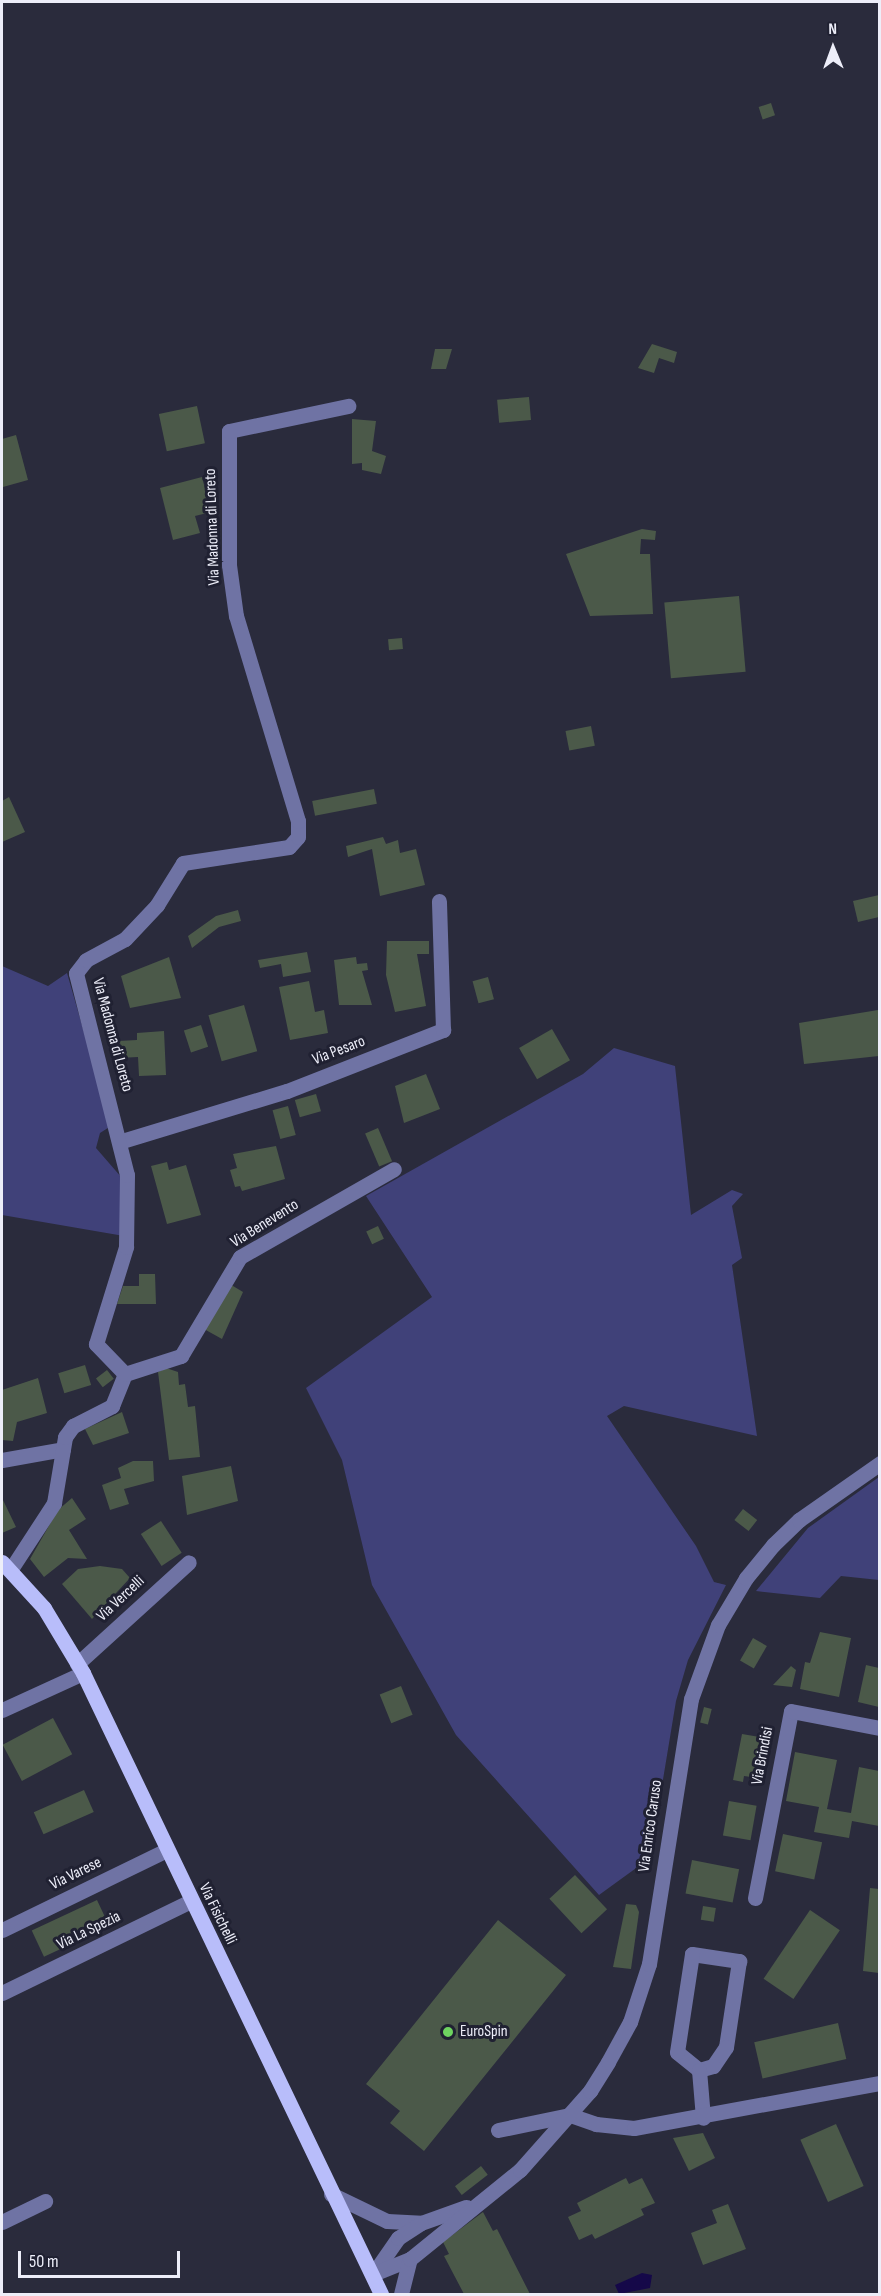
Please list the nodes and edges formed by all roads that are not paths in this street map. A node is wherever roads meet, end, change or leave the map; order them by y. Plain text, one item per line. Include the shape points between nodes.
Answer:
1 (348, 406) dead end
2 (439, 901) dead end
3 (122, 1141) junction
4 (394, 1168) dead end
5 (125, 1374) junction
6 (63, 1449) junction
7 (2, 1460) edge
8 (879, 1463) edge
9 (189, 1562) dead end
10 (6, 1565) edge
11 (80, 1668) junction
12 (2, 1710) edge
13 (879, 1728) edge
14 (167, 1850) junction
15 (754, 1898) dead end
16 (191, 1901) junction
17 (2, 1930) edge
18 (2, 1993) edge
19 (699, 2070) junction
20 (879, 2083) edge
21 (570, 2115) junction
22 (703, 2118) junction
23 (498, 2130) dead end
24 (331, 2193) junction
25 (45, 2201) dead end
26 (472, 2205) junction
27 (2, 2222) edge
28 (421, 2223) junction
29 (410, 2259) junction
30 (372, 2274) junction
31 (381, 2295) edge
32 (401, 2295) edge

1 - 3 street, Via Madonna di Loreto via 229,431 228,541 236,616 298,821 298,837 289,847 183,863 157,904 125,939 86,960 76,973
2 - 3 street, Via Pesaro via 443,1030 287,1090
3 - 5 street, Via Madonna di Loreto via 127,1239 96,1344
4 - 5 street, Via Benevento via 240,1257 181,1356
5 - 6 street via 112,1406 73,1426
6 - 7 street
6 - 10 street via 54,1503
8 - 21 street, Via Enrico Caruso via 807,1513 773,1545 746,1578 718,1625 691,1699 649,1964 630,2022 590,2091
9 - 11 street, Via Vercelli
10 - 11 main road, Via Fisichelli via 44,1608
11 - 12 street, Via Vercelli
11 - 14 main road, Via Fisichelli
13 - 15 street, Via Brindisi via 790,1711
14 - 16 main road, Via Fisichelli
14 - 17 street, Via Varese
16 - 18 street, Via La Spezia
16 - 24 main road, Via Fisichelli
19 - 19 street via 712,2066 726,2047 739,1961 692,1954 677,2052
19 - 22 street
20 - 22 street
21 - 22 street via 613,2128
21 - 23 street
21 - 26 street, Via Enrico Caruso via 520,2170
24 - 28 street via 387,2221
24 - 30 main road, Via Fisichelli
25 - 27 street
26 - 28 street
26 - 29 street
28 - 30 street via 398,2238
29 - 30 street
29 - 32 street
30 - 31 main road, Via Fisichelli

